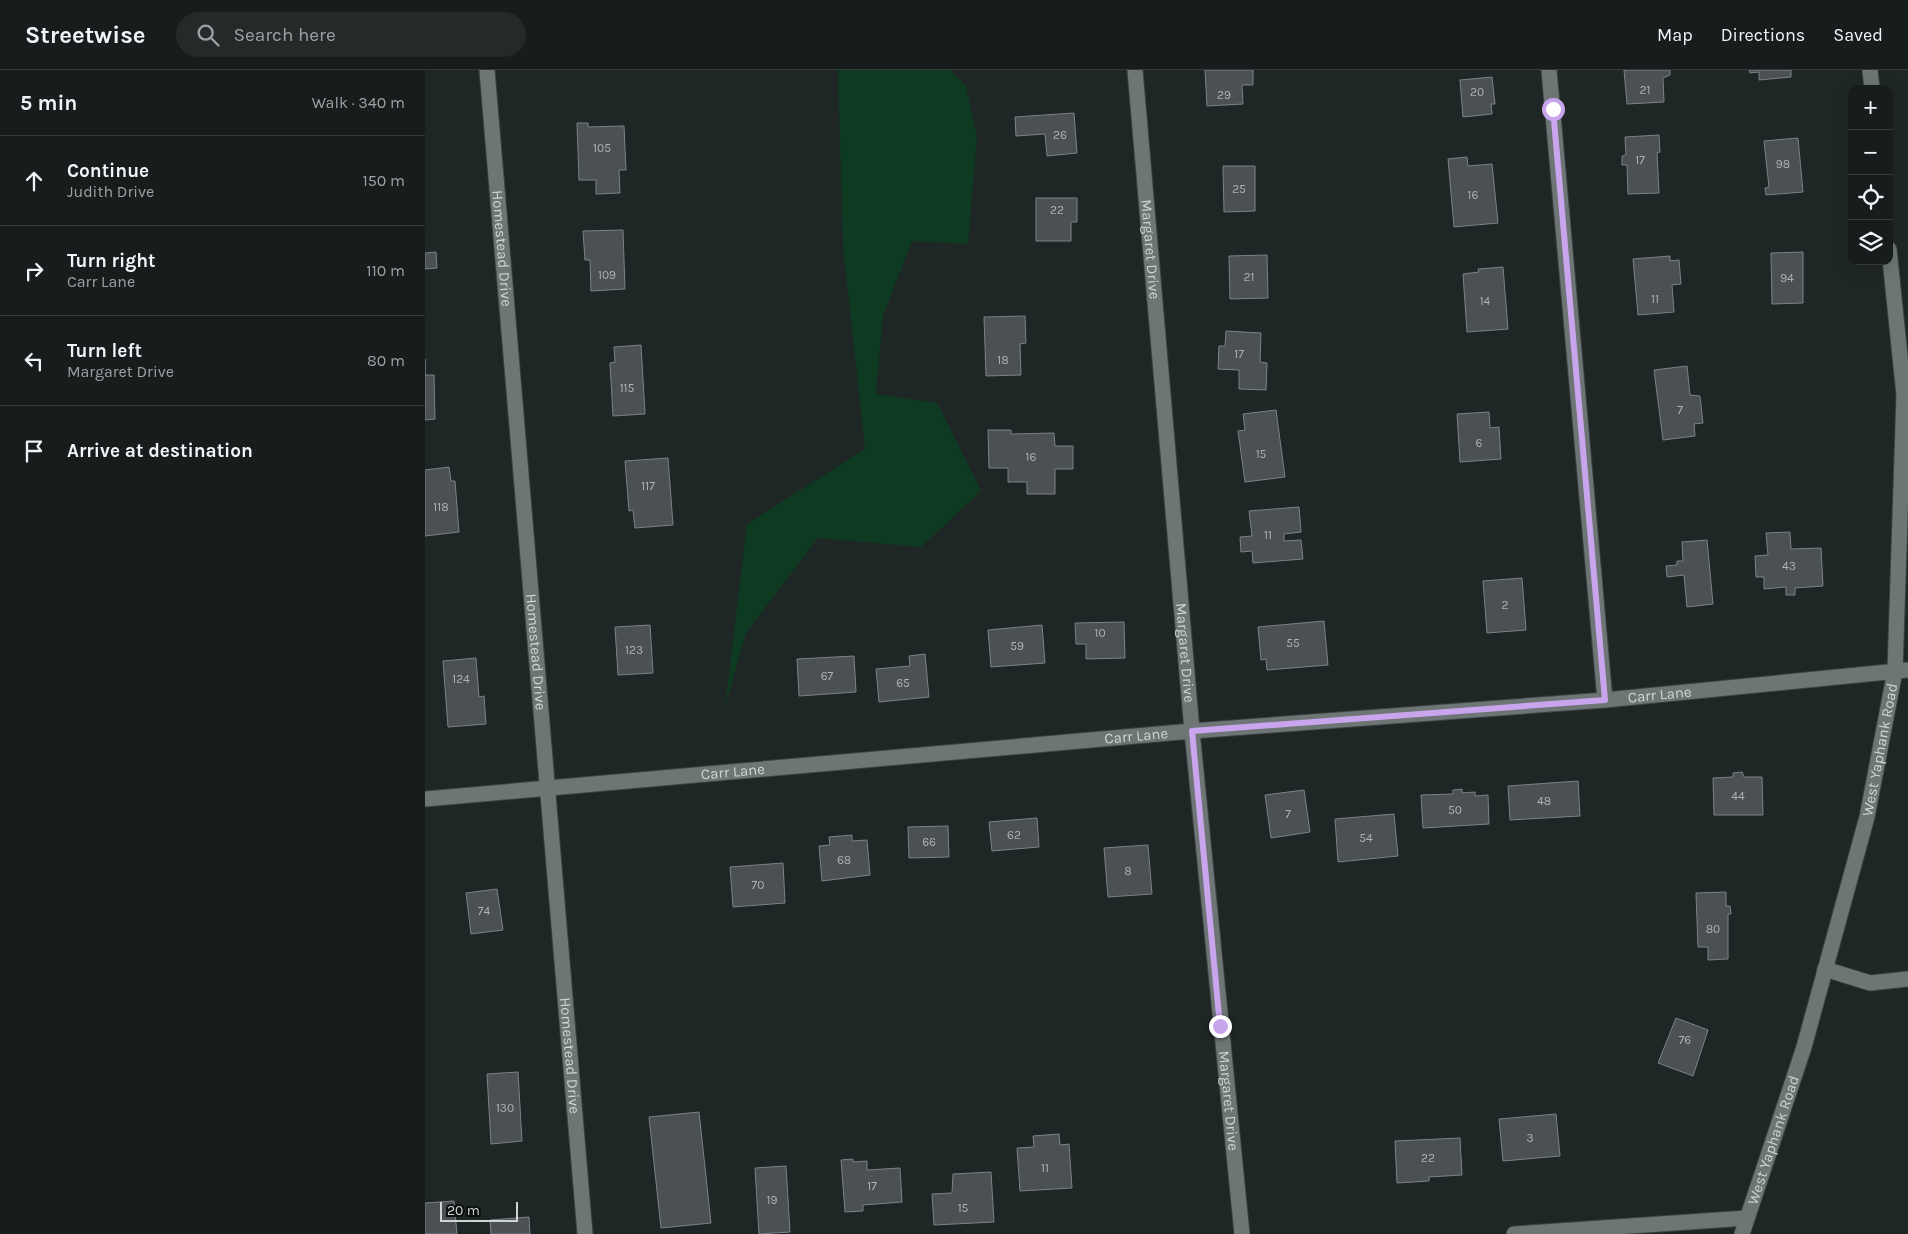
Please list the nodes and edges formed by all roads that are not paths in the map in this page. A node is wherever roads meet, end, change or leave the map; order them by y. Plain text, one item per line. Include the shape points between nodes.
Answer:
1 (487, 70) edge
2 (1135, 70) edge
3 (1549, 70) edge
4 (1870, 70) edge
5 (1872, 85) edge
6 (1891, 265) edge
7 (1901, 671) edge
8 (1605, 700) junction
9 (1192, 731) junction
10 (548, 789) junction
11 (425, 799) edge
12 (1825, 969) junction
13 (1908, 979) edge
14 (1747, 1218) junction
15 (1577, 1232) edge
16 (585, 1234) edge
17 (1242, 1234) edge
18 (1514, 1234) edge
19 (1742, 1234) edge

1 - 10 street, Homestead Drive
2 - 9 street, Margaret Drive
3 - 8 street
4 - 5 street
6 - 7 street, West Yaphank Road via 1904,395
7 - 8 street, Carr Lane
7 - 12 street, West Yaphank Road via 1867,817
8 - 9 street, Carr Lane
9 - 10 street, Carr Lane
9 - 17 street, Margaret Drive
10 - 11 street, Carr Lane
10 - 16 street, Homestead Drive
12 - 13 street via 1870,982
12 - 14 street, West Yaphank Road via 1804,1047
14 - 15 street
14 - 19 street, West Yaphank Road
15 - 18 street

